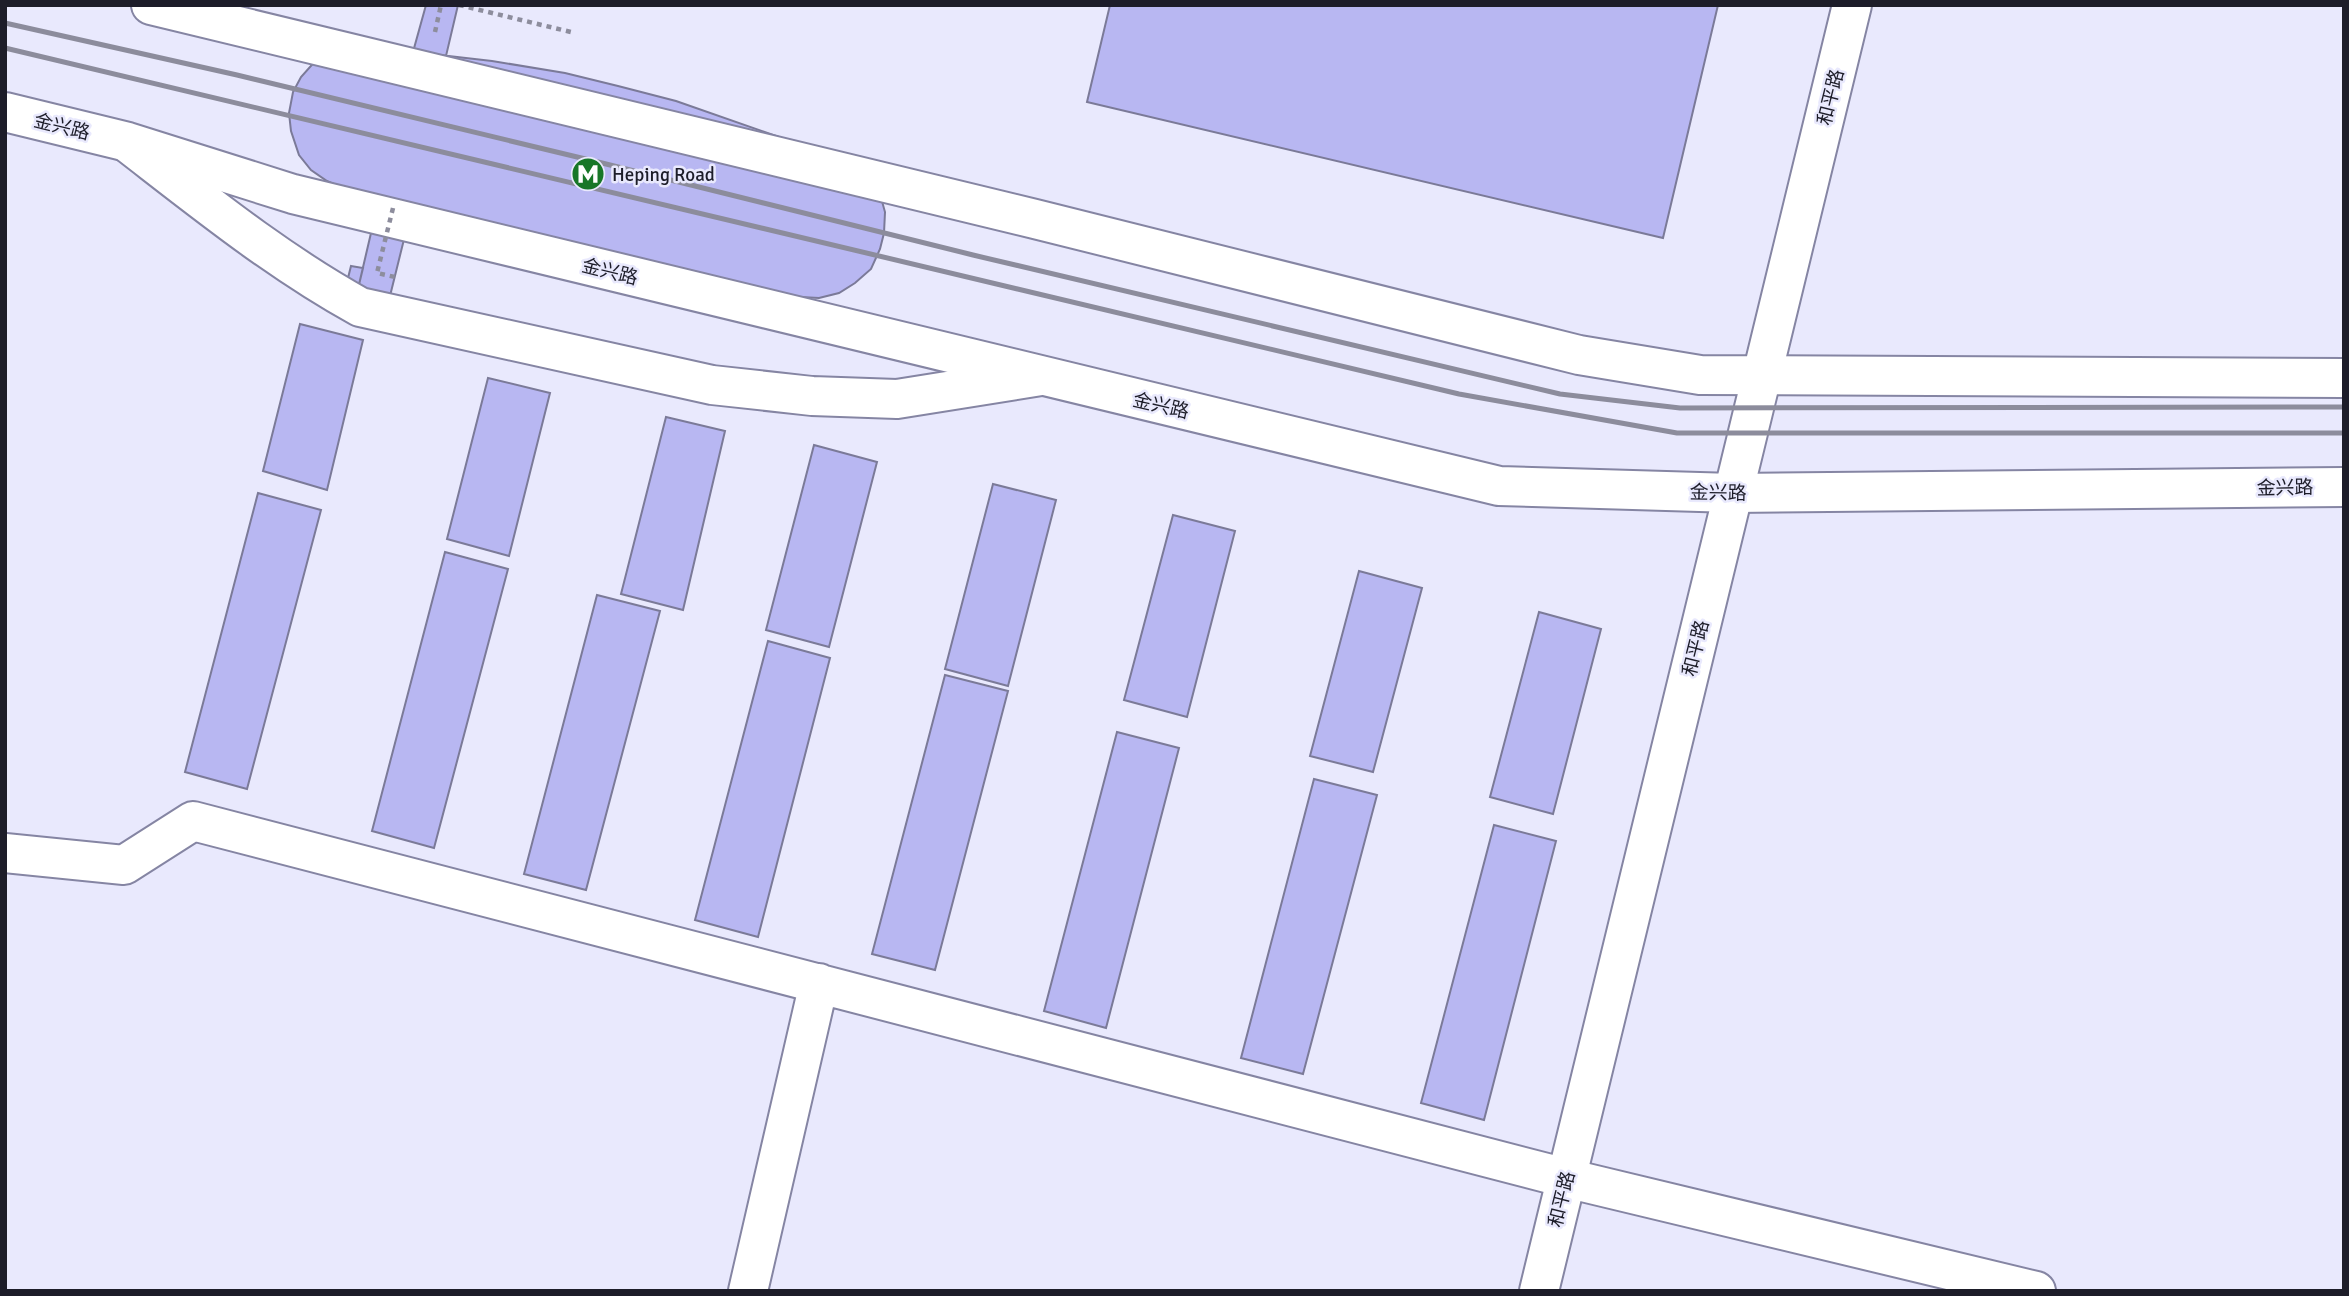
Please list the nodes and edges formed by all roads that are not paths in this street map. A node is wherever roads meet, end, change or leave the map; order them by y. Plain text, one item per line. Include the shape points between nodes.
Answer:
1 (151, 5) edge
2 (1852, 5) edge
3 (5, 112) edge
4 (128, 142) junction
5 (1762, 375) junction
6 (1041, 376) junction
7 (2344, 378) edge
8 (2344, 486) edge
9 (1733, 493) junction
10 (5, 853) edge
11 (818, 983) junction
12 (1566, 1178) junction
13 (748, 1291) edge
14 (1539, 1291) edge
15 (2036, 1291) edge

1 - 5 main road via 1579,355 1700,375
2 - 5 main road, 和平路
3 - 4 main road, 金兴路
4 - 6 main road, 金兴路 via 293,194
4 - 6 main road via 255,241 360,307 712,385 812,397 897,399
5 - 7 main road
5 - 9 main road, 和平路
6 - 9 main road, 金兴路 via 1499,485
8 - 9 main road, 金兴路
9 - 12 main road, 和平路
10 - 11 main road via 124,865 193,821
11 - 12 main road
11 - 13 main road
12 - 14 main road, 和平路
12 - 15 main road

